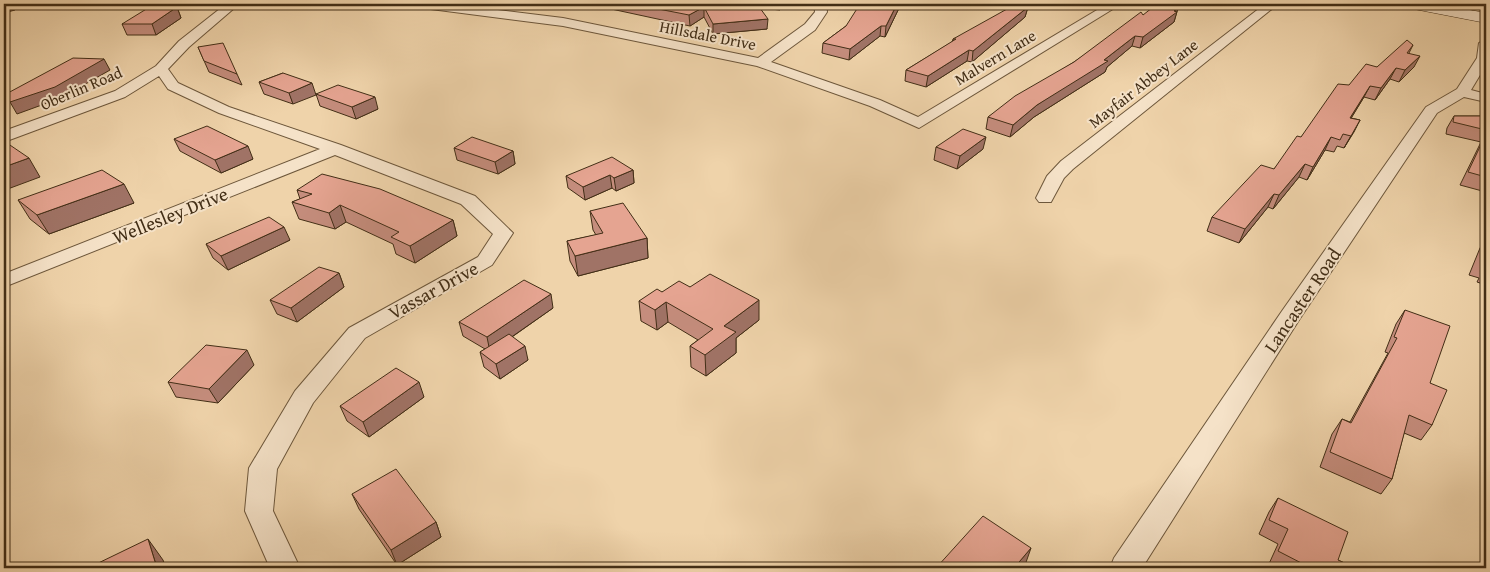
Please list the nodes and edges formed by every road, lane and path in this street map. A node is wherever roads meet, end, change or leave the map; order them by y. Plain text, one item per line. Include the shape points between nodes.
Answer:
1 (233, 4) edge
2 (423, 4) edge
3 (820, 4) edge
4 (1115, 4) edge
5 (1272, 4) edge
6 (1414, 4) edge
7 (1486, 18) edge
8 (1486, 43) edge
9 (761, 63) junction
10 (161, 69) junction
11 (1462, 92) junction
12 (1486, 98) edge
13 (919, 124) joint
14 (4, 137) edge
15 (335, 148) junction
16 (1045, 198) dead end
17 (4, 281) edge
18 (285, 568) edge
19 (1125, 568) edge

1 - 10 street, Oberlin Road via 184,44
2 - 9 street, Hillsdale Drive via 563,22
3 - 9 street via 822,12 810,27
4 - 13 street, Malvern Lane
5 - 16 street, Mayfair Abbey Lane via 1067,165 1056,176
6 - 7 main road
8 - 11 street, Lancaster Road via 1484,58
9 - 13 street, Hillsdale Drive via 875,103
10 - 14 street, Oberlin Road via 120,94
10 - 15 street, Vassar Drive via 173,86 224,110
11 - 12 street
11 - 19 street, Lancaster Road via 1430,110
15 - 17 street, Wellesley Drive
15 - 18 street, Vassar Drive via 468,200 503,233 485,261 357,333 304,397 262,468 259,511

